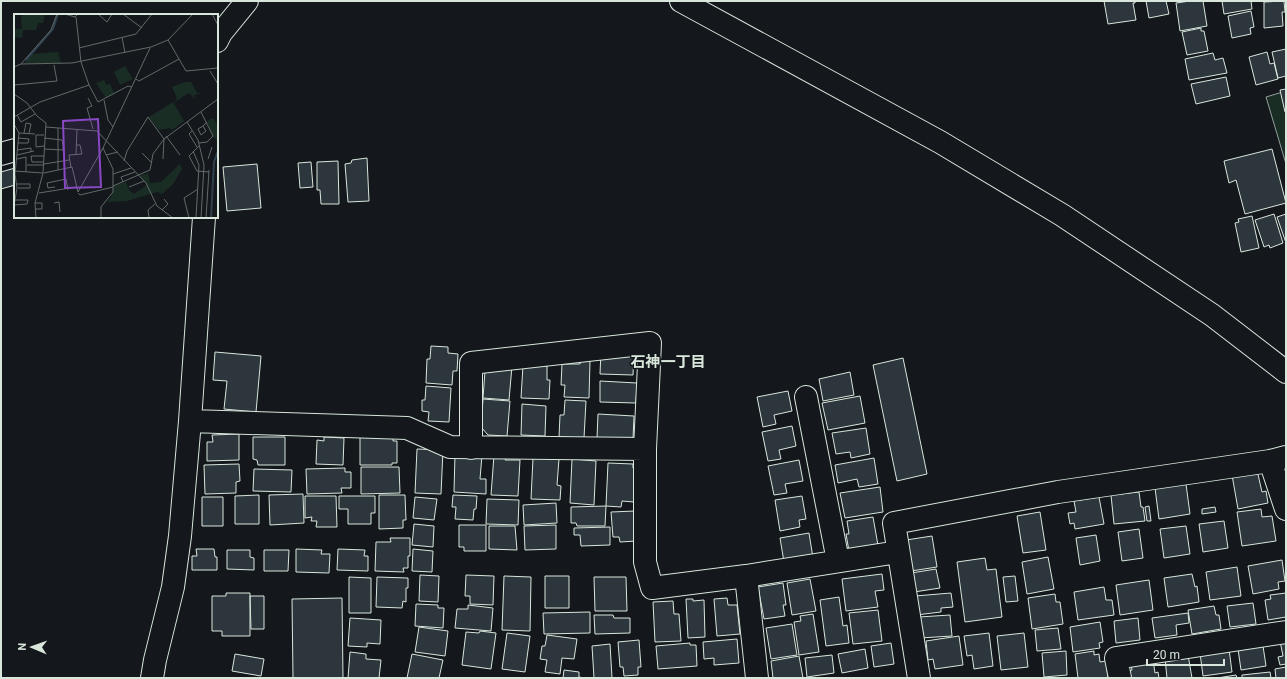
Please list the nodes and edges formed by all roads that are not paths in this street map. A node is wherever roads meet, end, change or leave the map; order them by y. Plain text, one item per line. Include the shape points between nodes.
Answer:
1 (247, 1) edge
2 (681, 1) edge
3 (218, 39) edge
4 (14, 150) edge
5 (1, 154) edge
6 (204, 218) edge
7 (1286, 372) edge
8 (806, 396) dead end
9 (190, 421) junction
10 (471, 448) junction
11 (645, 449) junction
12 (1278, 459) edge
13 (1286, 509) edge
14 (898, 552) junction
15 (838, 561) junction
16 (746, 576) junction
17 (1286, 632) edge
18 (152, 678) edge
19 (757, 678) edge
20 (919, 678) edge
21 (1120, 678) edge

1 - 3 street
2 - 7 street via 940,142 1062,214 1212,315
4 - 5 street
6 - 9 street
8 - 15 street
9 - 10 street via 407,428 450,447
9 - 18 street via 173,587
10 - 11 street
10 - 11 street via 471,363 650,343
11 - 16 street via 645,562 652,588
12 - 13 street
12 - 14 street via 1058,492 894,523
14 - 15 street
14 - 20 street
15 - 16 street
16 - 19 street
17 - 21 street via 1116,658

